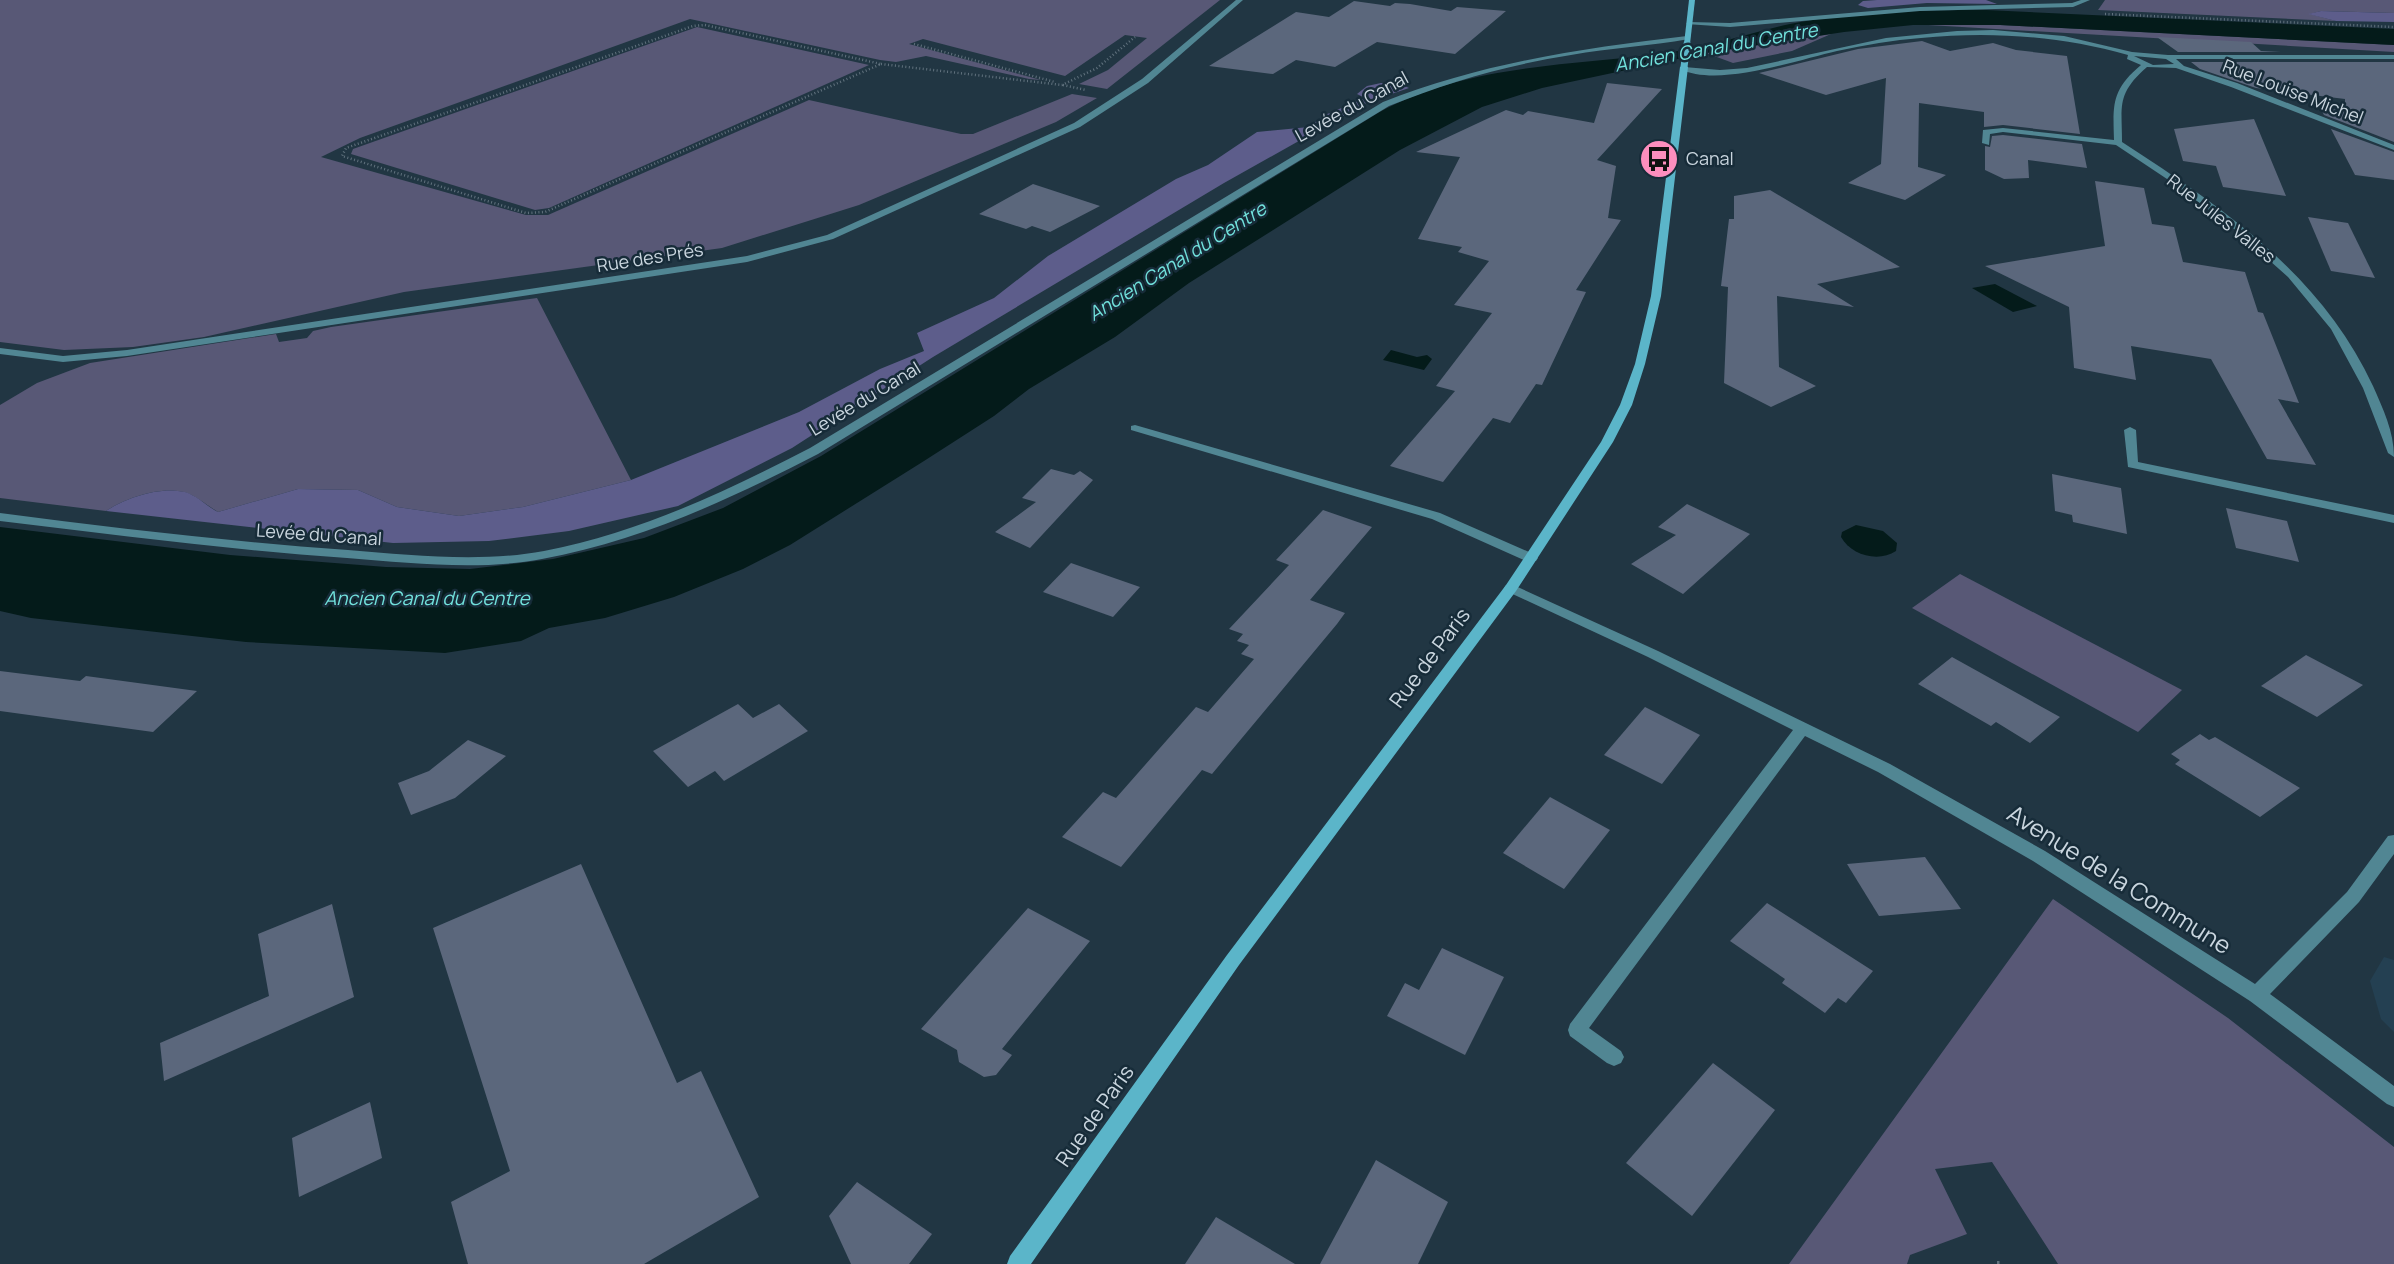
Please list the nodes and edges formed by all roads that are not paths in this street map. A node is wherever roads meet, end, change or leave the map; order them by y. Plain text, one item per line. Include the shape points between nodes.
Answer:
1 (1240, 0) edge
2 (1692, 0) edge
3 (2087, 0) edge
4 (1689, 24) junction
5 (1687, 41) junction
6 (2132, 54) junction
7 (2168, 57) junction
8 (2394, 57) edge
9 (2144, 66) junction
10 (2179, 67) junction
11 (1684, 68) junction
12 (1986, 143) dead end
13 (2118, 143) junction
14 (2394, 148) edge
15 (0, 351) edge
16 (2379, 412) junction
17 (2394, 414) edge
18 (1135, 428) dead end
19 (2130, 430) dead end
20 (2394, 453) edge
21 (0, 517) edge
22 (2394, 519) edge
23 (1531, 558) junction
24 (1511, 588) junction
25 (1802, 728) junction
26 (2394, 841) edge
27 (2257, 995) junction
28 (1614, 1057) dead end
29 (2394, 1098) edge
30 (1018, 1264) edge

1 - 15 street, Rue des Prés via 1145,81 1077,125 830,237 747,259 127,353 63,359
2 - 4 main road, Rue de Paris
3 - 4 street via 2073,5 1882,10 1723,26
4 - 5 main road, Rue de Paris
5 - 11 main road, Rue de Paris, bridge
5 - 21 street, Levée du Canal via 1530,61 1430,86 1386,104 814,451 682,516 604,540 495,561 421,559 229,547
6 - 7 street
6 - 9 street via 2131,61
6 - 11 street via 2070,40 1939,34 1853,46 1734,72
7 - 8 street
7 - 10 street via 2181,64
9 - 10 street
9 - 13 street via 2129,79 2119,101
10 - 14 street, Rue Louise Michel
11 - 23 main road, Rue de Paris via 1656,296 1640,364 1607,442
12 - 13 street, Rue Jules Valles via 1986,132 2003,130
13 - 16 street, Rue Jules Valles via 2276,260 2335,326
16 - 17 street
16 - 20 street, Rue Jules Valles
18 - 23 street via 1436,516
19 - 22 street via 2132,464
23 - 24 main road, Rue de Paris
24 - 25 street, Avenue de la Commune
24 - 30 main road, Rue de Paris via 1233,960
25 - 27 street, Avenue de la Commune via 1884,768 2039,856
25 - 28 street via 1577,1030
26 - 27 street via 2353,897
27 - 29 street, Avenue de la Commune

